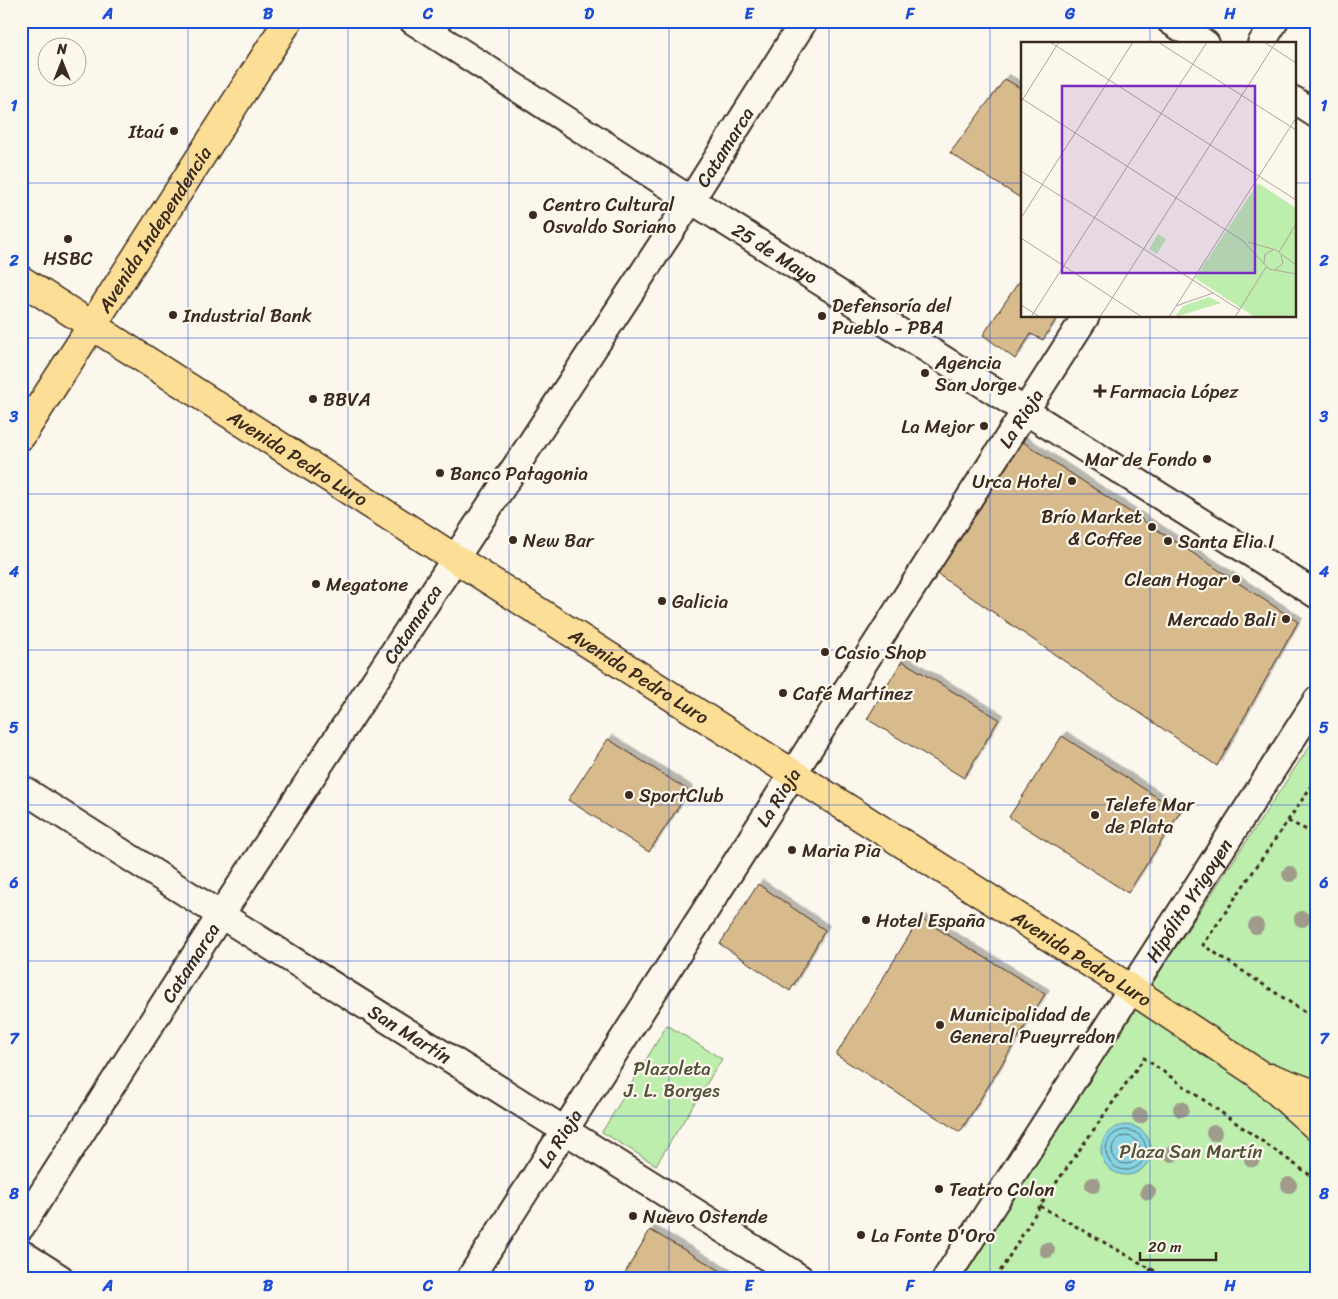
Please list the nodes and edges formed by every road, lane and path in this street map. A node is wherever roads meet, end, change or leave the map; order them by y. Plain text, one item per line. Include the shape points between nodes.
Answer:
1 (288, 21) edge
2 (413, 21) edge
3 (804, 21) edge
4 (1170, 21) edge
5 (1275, 21) edge
6 (1203, 42) edge
7 (1262, 42) edge
8 (1296, 101) edge
9 (1317, 115) edge
10 (691, 200) junction
11 (21, 280) edge
12 (1085, 318) edge
13 (92, 325) junction
14 (1025, 412) junction
15 (21, 436) edge
16 (456, 559) junction
17 (1317, 595) edge
18 (1317, 700) edge
19 (793, 774) junction
20 (1317, 778) edge
21 (21, 788) edge
22 (1288, 821) junction
23 (1317, 835) edge
24 (220, 916) junction
25 (1131, 989) junction
26 (1317, 1020) edge
27 (1257, 1073) junction
28 (1317, 1096) edge
29 (1317, 1127) edge
30 (565, 1129) junction
31 (1317, 1180) edge
32 (1040, 1206) junction
33 (21, 1227) edge
34 (21, 1253) edge
35 (1152, 1268) junction
36 (60, 1278) edge
37 (470, 1278) edge
38 (800, 1278) edge
39 (946, 1278) edge
40 (996, 1278) edge
41 (1145, 1278) edge
42 (1167, 1278) edge

1 - 13 main road, Avenida Independencia
2 - 10 street, 25 de Mayo
3 - 10 street, Catamarca
4 - 6 street
5 - 7 street
8 - 9 street
10 - 14 street, 25 de Mayo
10 - 16 street, Catamarca
11 - 13 main road, Avenida Pedro Luro
12 - 14 street, La Rioja
13 - 15 main road, Avenida Independencia
13 - 16 main road, Avenida Pedro Luro
14 - 17 street, 25 de Mayo
14 - 19 street, La Rioja
16 - 19 main road, Avenida Pedro Luro
16 - 24 street, Catamarca
18 - 25 street, Hipólito Yrigoyen
19 - 25 main road, Avenida Pedro Luro
19 - 30 street, La Rioja
20 - 22 path
21 - 24 street, San Martín
22 - 23 path
22 - 26 path via 1202,945
24 - 30 street, San Martín
24 - 33 street, Catamarca
25 - 27 main road, Avenida Pedro Luro
25 - 39 street, Hipólito Yrigoyen
27 - 28 main road, Avenida Pedro Luro
27 - 29 main road, Avenida Pedro Luro
30 - 37 street, La Rioja
30 - 38 street, San Martín
31 - 32 path via 1144,1058
32 - 35 path
32 - 40 path
34 - 36 street
35 - 41 path
35 - 42 path

